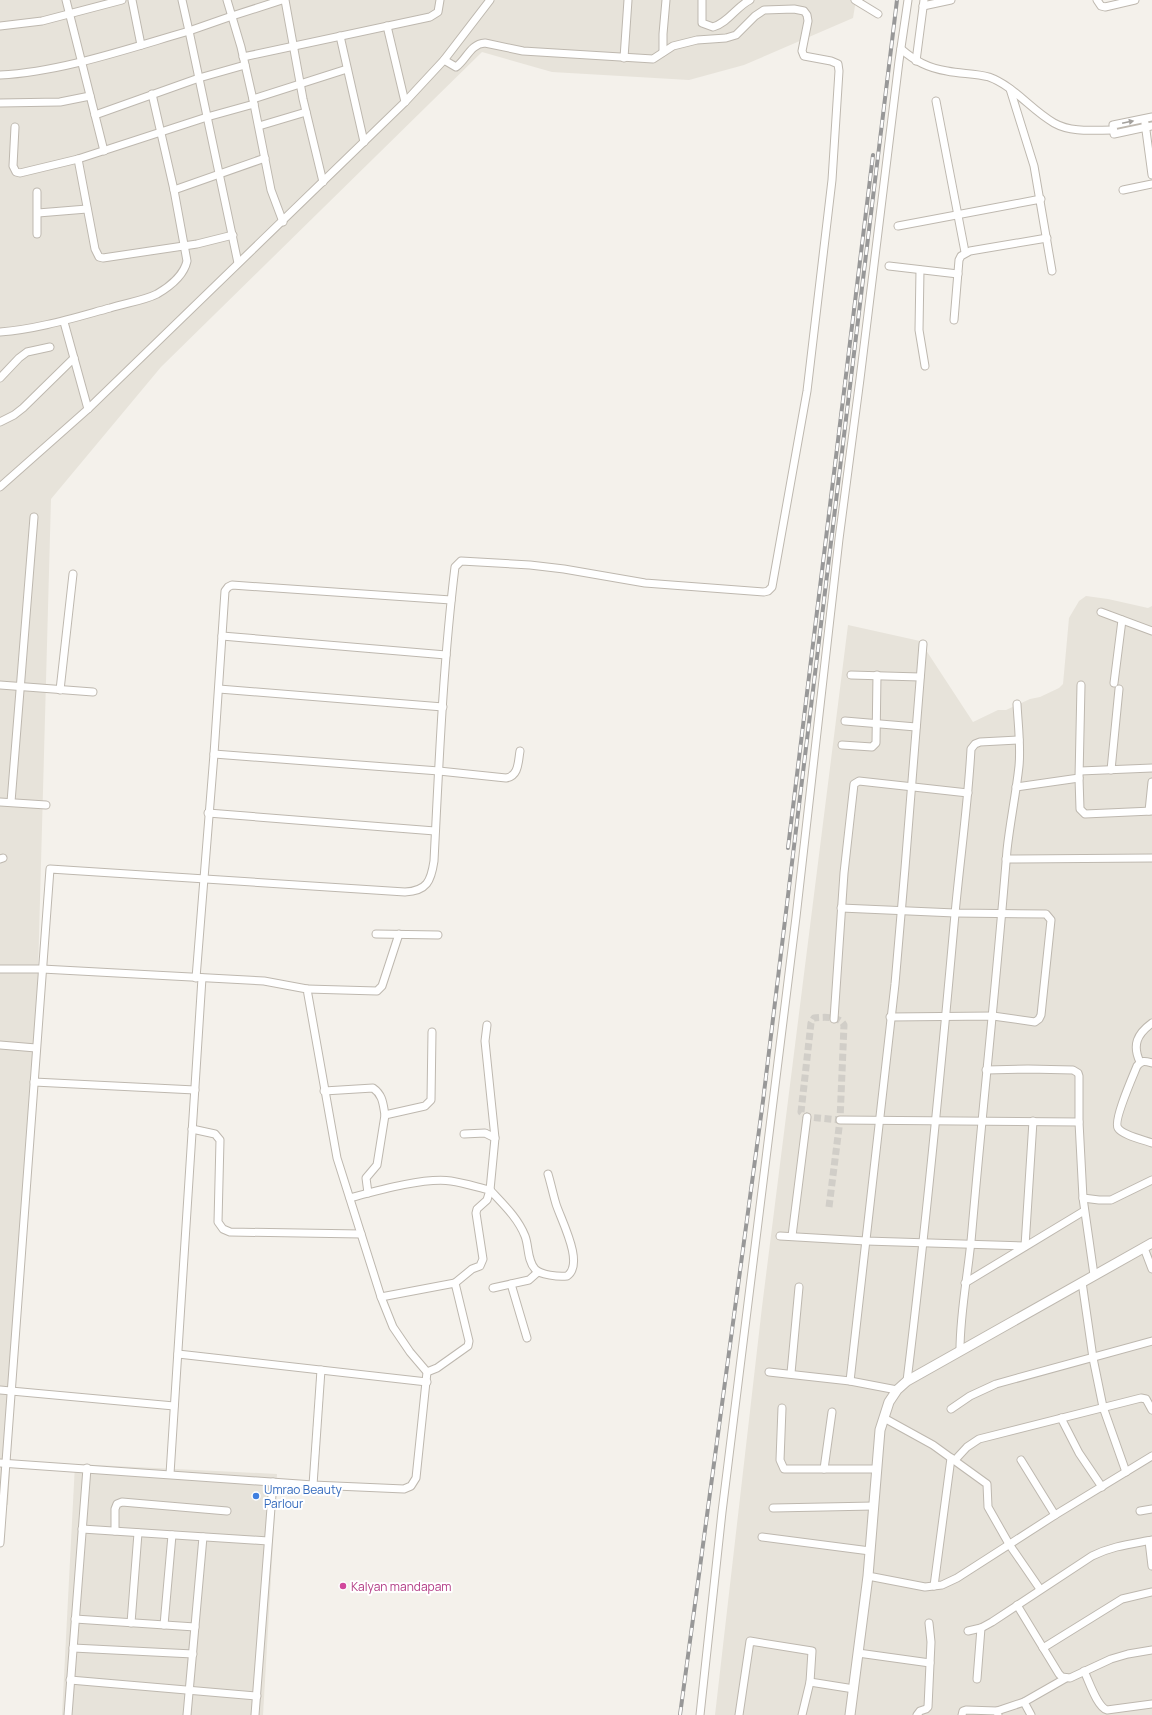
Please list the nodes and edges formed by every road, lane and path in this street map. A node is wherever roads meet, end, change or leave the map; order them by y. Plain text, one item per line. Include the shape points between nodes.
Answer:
1 (66, 0) edge
2 (122, 0) edge
3 (132, 0) edge
4 (182, 0) edge
5 (227, 0) edge
6 (440, 0) edge
7 (490, 0) edge
8 (628, 0) edge
9 (666, 0) edge
10 (702, 0) edge
11 (750, 0) edge
12 (855, 0) edge
13 (908, 0) edge
14 (952, 0) edge
15 (1097, 0) edge
16 (1135, 0) edge
17 (279, 1) edge
18 (924, 3) edge
19 (69, 13) junction
20 (878, 14) dead end
21 (232, 16) junction
22 (0, 26) edge
23 (387, 26) junction
24 (189, 31) junction
25 (340, 36) junction
26 (141, 45) junction
27 (293, 46) junction
28 (901, 49) junction
29 (663, 52) junction
30 (243, 57) junction
31 (624, 58) junction
32 (444, 60) junction
33 (82, 61) junction
34 (916, 61) junction
35 (245, 65) junction
36 (347, 69) junction
37 (0, 75) edge
38 (199, 78) junction
39 (300, 84) junction
40 (1010, 89) junction
41 (152, 94) junction
42 (90, 96) junction
43 (253, 101) junction
44 (936, 101) dead end
45 (405, 102) junction
46 (0, 103) edge
47 (306, 112) junction
48 (95, 115) junction
49 (207, 117) junction
50 (1152, 117) edge
51 (1144, 118) junction
52 (259, 126) junction
53 (15, 127) dead end
54 (1149, 127) edge
55 (1114, 130) junction
56 (162, 132) junction
57 (364, 142) junction
58 (104, 151) junction
59 (265, 158) junction
60 (78, 159) junction
61 (1152, 174) edge
62 (219, 176) junction
63 (324, 182) junction
64 (1152, 184) edge
65 (174, 190) junction
66 (1123, 190) dead end
67 (37, 192) dead end
68 (1041, 199) junction
69 (87, 209) junction
70 (38, 213) junction
71 (958, 215) junction
72 (283, 222) junction
73 (898, 226) dead end
74 (37, 234) dead end
75 (233, 235) junction
76 (1047, 238) junction
77 (184, 246) junction
78 (965, 252) junction
79 (238, 264) junction
80 (889, 266) dead end
81 (920, 270) junction
82 (1052, 271) dead end
83 (958, 274) junction
84 (954, 320) dead end
85 (64, 322) junction
86 (0, 332) edge
87 (50, 347) dead end
88 (74, 358) junction
89 (925, 366) dead end
90 (0, 378) edge
91 (88, 409) junction
92 (0, 422) edge
93 (0, 487) edge
94 (34, 517) dead end
95 (73, 574) dead end
96 (451, 600) junction
97 (1101, 612) dead end
98 (1122, 620) junction
99 (1152, 631) edge
100 (222, 636) junction
101 (923, 644) dead end
102 (446, 655) junction
103 (851, 675) dead end
104 (877, 675) junction
105 (920, 677) junction
106 (1114, 683) dead end
107 (1081, 685) dead end
108 (0, 686) edge
109 (19, 687) junction
110 (218, 689) junction
111 (1119, 689) dead end
112 (60, 690) junction
113 (93, 692) dead end
114 (1018, 704) dead end
115 (443, 707) junction
116 (845, 721) dead end
117 (876, 724) junction
118 (916, 727) junction
119 (1019, 740) junction
120 (842, 745) dead end
121 (520, 751) dead end
122 (214, 754) junction
123 (1152, 768) edge
124 (1111, 770) junction
125 (438, 771) junction
126 (1079, 774) junction
127 (1152, 782) edge
128 (911, 786) junction
129 (1016, 787) junction
130 (968, 793) junction
131 (0, 802) edge
132 (10, 802) junction
133 (46, 804) dead end
134 (1151, 811) edge
135 (208, 813) junction
136 (436, 831) junction
137 (1152, 858) edge
138 (1006, 859) junction
139 (203, 879) junction
140 (841, 908) junction
141 (902, 910) junction
142 (955, 913) junction
143 (1003, 913) junction
144 (376, 934) dead end
145 (399, 934) junction
146 (438, 935) dead end
147 (0, 969) edge
148 (42, 969) junction
149 (199, 978) junction
150 (307, 988) junction
151 (993, 1016) junction
152 (890, 1017) junction
153 (946, 1017) junction
154 (834, 1019) dead end
155 (1152, 1023) edge
156 (487, 1025) dead end
157 (432, 1032) dead end
158 (0, 1045) edge
159 (36, 1048) junction
160 (1140, 1062) junction
161 (1152, 1063) edge
162 (986, 1070) junction
163 (34, 1082) junction
164 (195, 1090) junction
165 (324, 1091) junction
166 (385, 1115) junction
167 (807, 1117) dead end
168 (840, 1120) tunnel mouth
169 (879, 1120) junction
170 (936, 1121) junction
171 (1032, 1121) junction
172 (981, 1122) junction
173 (1079, 1122) junction
174 (192, 1129) junction
175 (464, 1134) dead end
176 (495, 1138) junction
177 (1152, 1143) edge
178 (548, 1174) dead end
179 (1152, 1180) edge
180 (490, 1190) junction
181 (368, 1193) junction
182 (350, 1198) junction
183 (1083, 1198) junction
184 (1084, 1211) junction
185 (361, 1234) junction
186 (780, 1236) dead end
187 (792, 1236) junction
188 (866, 1241) junction
189 (924, 1243) junction
190 (971, 1245) junction
191 (1025, 1246) junction
192 (1148, 1246) edge
193 (1152, 1269) edge
194 (538, 1272) junction
195 (1094, 1275) junction
196 (965, 1282) junction
197 (1082, 1282) junction
198 (455, 1283) junction
199 (511, 1284) junction
200 (799, 1287) dead end
201 (493, 1288) dead end
202 (381, 1297) junction
203 (527, 1338) dead end
204 (1152, 1341) edge
205 (960, 1350) junction
206 (178, 1354) junction
207 (1093, 1358) junction
208 (321, 1370) junction
209 (427, 1372) junction
210 (769, 1372) dead end
211 (791, 1373) junction
212 (850, 1381) junction
213 (907, 1381) junction
214 (427, 1382) junction
215 (0, 1390) edge
216 (897, 1390) junction
217 (11, 1391) junction
218 (174, 1406) junction
219 (1103, 1407) junction
220 (782, 1408) dead end
221 (951, 1409) dead end
222 (1152, 1410) edge
223 (832, 1412) dead end
224 (884, 1418) junction
225 (1061, 1418) junction
226 (1152, 1456) edge
227 (953, 1459) junction
228 (1021, 1460) dead end
229 (3, 1463) edge
230 (87, 1468) junction
231 (824, 1469) junction
232 (877, 1469) junction
233 (1126, 1472) junction
234 (170, 1474) junction
235 (274, 1482) junction
236 (313, 1485) junction
237 (1102, 1487) junction
238 (874, 1506) junction
239 (773, 1508) dead end
240 (1152, 1509) edge
241 (227, 1511) dead end
242 (1140, 1511) dead end
243 (1055, 1515) junction
244 (82, 1529) junction
245 (115, 1531) junction
246 (138, 1533) junction
247 (172, 1535) junction
248 (0, 1536) edge
249 (203, 1537) junction
250 (762, 1537) dead end
251 (1150, 1540) edge
252 (268, 1541) junction
253 (0, 1543) edge
254 (1009, 1544) junction
255 (870, 1551) junction
256 (1152, 1566) edge
257 (868, 1576) junction
258 (934, 1586) junction
259 (1040, 1589) junction
260 (1152, 1592) edge
261 (1017, 1605) junction
262 (75, 1619) junction
263 (131, 1623) junction
264 (929, 1624) dead end
265 (164, 1625) junction
266 (195, 1627) junction
267 (980, 1628) junction
268 (968, 1631) dead end
269 (73, 1648) junction
270 (1043, 1648) junction
271 (1152, 1650) edge
272 (858, 1653) junction
273 (193, 1654) junction
274 (930, 1663) junction
275 (1084, 1671) junction
276 (976, 1678) dead end
277 (1066, 1678) junction
278 (70, 1680) junction
279 (810, 1682) junction
280 (854, 1689) junction
281 (190, 1691) junction
282 (256, 1696) junction
283 (1024, 1702) junction
284 (1152, 1704) edge
285 (997, 1713) edge
286 (68, 1715) edge
287 (188, 1715) edge
288 (255, 1715) edge
289 (700, 1715) edge
290 (739, 1715) edge
291 (802, 1715) edge
292 (850, 1715) edge
293 (917, 1715) edge
294 (962, 1715) edge
295 (1030, 1715) edge

1 - 19 street
2 - 19 street
3 - 26 street
4 - 24 street
5 - 21 street
6 - 23 street via 438,12 434,16
7 - 32 street
8 - 31 street
9 - 29 street
10 - 11 street via 702,23 714,27
12 - 20 street
13 - 28 street
14 - 18 street
15 - 16 street via 1104,7
17 - 21 street
17 - 27 street
18 - 34 street
19 - 22 street via 42,21
19 - 33 street
21 - 24 street
21 - 30 street
23 - 25 street
23 - 45 street
24 - 26 street
24 - 38 street
25 - 27 street
25 - 36 street
26 - 33 street
27 - 30 street
27 - 39 street
28 - 34 street
28 - 289 street via 839,539
29 - 31 street via 653,59
29 - 96 street via 686,42 732,37 764,10 794,9 804,11 807,15 802,51 804,56 835,62 839,67 832,180 807,385 772,587 764,592 639,582 530,565 461,561 455,567
30 - 35 street
31 - 32 street via 523,51 485,43 476,46 456,67
32 - 45 street
33 - 37 street
33 - 42 street
34 - 40 street via 936,69 989,77
35 - 38 street
35 - 43 street
36 - 39 street
36 - 57 street
38 - 41 street
38 - 49 street
39 - 43 street
39 - 47 street
40 - 55 street via 1054,123 1069,129
40 - 68 street via 1034,166
41 - 48 street
41 - 56 street
42 - 46 street via 60,102
42 - 48 street
43 - 49 street
43 - 52 street
44 - 71 street
45 - 57 street
47 - 52 street
47 - 63 street
48 - 58 street
49 - 56 street
49 - 62 street
50 - 51 street
51 - 54 street
55 -> 51 street via 1113,125
52 - 59 street
53 - 60 street via 13,166 16,172
54 - 55 street via 1114,134
54 - 61 street
56 - 58 street
56 - 65 street
57 - 63 street
58 - 60 street
59 - 62 street
59 - 72 street via 271,190
60 - 69 street
62 - 65 street
62 - 75 street
63 - 72 street
64 - 66 street
65 - 77 street
67 - 70 street
68 - 71 street
68 - 76 street
69 - 70 street
69 - 77 street via 99,257
70 - 74 street
71 - 73 street
71 - 78 street
72 - 79 street
75 - 77 street
75 - 79 street
76 - 78 street
76 - 82 street
77 - 85 street via 187,261 182,273 161,291
78 - 83 street via 959,260
79 - 91 street
80 - 81 street
81 - 83 street
81 - 89 street via 919,330
83 - 84 street
85 - 86 street
85 - 88 street
87 - 90 street via 27,352
88 - 91 street
88 - 92 street via 23,408
91 - 93 street
94 - 109 street
95 - 112 street
96 - 100 street via 232,585 225,591
96 - 102 street
97 - 98 street
98 - 99 street
98 - 106 street
100 - 102 street
100 - 110 street
101 - 105 street
102 - 115 street
103 - 104 street
104 - 105 street
104 - 117 street
105 - 118 street
107 - 126 street
108 - 109 street
109 - 112 street
109 - 132 street
110 - 115 street
110 - 122 street
111 - 124 street
112 - 113 street
114 - 119 street
115 - 125 street
116 - 117 street
117 - 118 street
117 - 120 street via 874,746
118 - 128 street
119 - 129 street
119 - 130 street via 975,744 971,749
121 - 125 street via 516,771 510,777
122 - 125 street
122 - 135 street
123 - 124 street
124 - 126 street
125 - 136 street
126 - 129 street
126 - 134 street via 1080,809 1085,814
127 - 134 street
128 - 130 street
128 - 140 street via 859,781 854,784
128 - 141 street
129 - 138 street
130 - 142 street
131 - 132 street
132 - 133 street
135 - 136 street
135 - 139 street
136 - 139 street via 432,876 420,889 413,891
137 - 138 street
138 - 143 street
139 - 148 street via 50,869
139 - 149 street
140 - 141 street
140 - 154 street
141 - 142 street
141 - 152 street
142 - 143 street
142 - 153 street
143 - 151 street
143 - 151 street via 1046,914 1051,920 1041,1016 1035,1022
144 - 145 street
145 - 146 street
145 - 150 street via 382,986 376,991
147 - 148 street
148 - 149 street
148 - 159 street
149 - 150 street via 264,981
149 - 164 street
150 - 165 street
151 - 153 street
151 - 162 street
152 - 153 street
152 - 169 street
153 - 170 street
155 - 160 street via 1136,1043
156 - 176 street via 485,1041
157 - 166 street via 431,1100 425,1106
158 - 159 street
159 - 163 street
160 - 161 street
160 - 177 street via 1116,1124 1123,1133
162 - 172 street
162 - 173 street via 1073,1070 1079,1076
163 - 164 street
163 - 217 street
164 - 174 street
165 - 166 street via 373,1088 382,1097
165 - 182 street via 337,1158
166 - 181 street via 376,1165 366,1178
167 - 187 street
168 - 169 street
169 - 170 street
169 - 188 street
170 - 172 street
170 - 189 street
171 - 172 street
171 - 173 street
171 - 191 street
172 - 190 street
173 - 183 street
174 - 185 street via 215,1134 220,1140 218,1222 223,1229 230,1232
174 - 206 street
175 - 176 street via 485,1133
176 - 180 street
178 - 194 street via 574,1262 573,1270 567,1276
179 - 183 street via 1111,1200
180 - 181 street via 450,1180 432,1180
180 - 194 street via 520,1226 531,1262
180 - 198 street via 487,1200 476,1209 482,1263
181 - 182 street
182 - 185 street
183 - 184 street
184 - 191 street
184 - 195 street
185 - 202 street
186 - 187 street
187 - 188 street
188 - 189 street
188 - 212 street
189 - 190 street
189 - 213 street
190 - 191 street
190 - 196 street
191 - 196 street
192 - 193 street
192 - 195 street
194 - 199 street via 529,1280
195 - 197 street
196 - 205 street
197 - 205 street
197 - 207 street
198 - 202 street
198 - 209 street via 468,1346
199 - 201 street
199 - 203 street
200 - 211 street
202 - 209 street via 393,1327
204 - 207 street
205 - 213 street
206 - 208 street
206 - 218 street
207 - 219 street
207 - 221 street via 996,1384 970,1396
208 - 214 street
208 - 236 street
209 - 214 street
210 - 211 street
211 - 212 street
212 - 216 street
213 - 216 street
214 - 236 street via 416,1478 411,1486 400,1490
215 - 217 street
216 - 224 street via 889,1402
217 - 218 street
217 - 229 street
218 - 234 street
219 - 222 street via 1141,1398 1146,1399
219 - 225 street
219 - 233 street
220 - 231 street via 782,1466 788,1470
223 - 231 street
224 - 227 street via 910,1431
224 - 232 street via 880,1430
225 - 227 street via 979,1439
225 - 237 street via 1078,1453
226 - 233 street
227 - 254 street via 987,1484 988,1507
227 - 258 street
228 - 243 street
229 - 230 street
229 - 248 street
230 - 234 street
230 - 244 street
231 - 232 street
232 - 238 street
233 - 237 street
234 - 235 street
235 - 236 street
235 - 252 street
237 - 243 street
238 - 239 street
238 - 255 street
240 - 242 street
241 - 245 street via 122,1502 117,1504 115,1509
243 - 254 street
244 - 245 street
244 - 262 street
245 - 246 street
246 - 247 street
246 - 263 street
247 - 249 street
247 - 265 street
248 - 253 street
249 - 252 street
249 - 266 street
250 - 255 street
251 - 256 street
251 - 259 street via 1106,1549
252 - 282 street
254 - 258 street via 957,1578
254 - 259 street
255 - 257 street
257 - 258 street via 925,1587
257 - 272 street
259 - 261 street
260 - 270 street via 1122,1599
261 - 267 street
261 - 270 street
262 - 263 street
262 - 269 street
263 - 265 street
264 - 274 street
265 - 266 street
266 - 273 street
267 - 268 street
267 - 276 street
269 - 273 street
269 - 278 street
270 - 277 street via 1059,1674
271 - 275 street via 1111,1659
272 - 274 street
272 - 280 street
273 - 281 street
274 - 293 street via 928,1707
275 - 277 street
275 - 284 street via 1103,1709
277 - 283 street
278 - 281 street
278 - 286 street
279 - 280 street
279 - 290 street via 812,1651 750,1641
279 - 291 street
280 - 292 street
281 - 282 street
281 - 287 street
282 - 288 street
283 - 285 street
283 - 295 street
285 - 294 street via 966,1710

